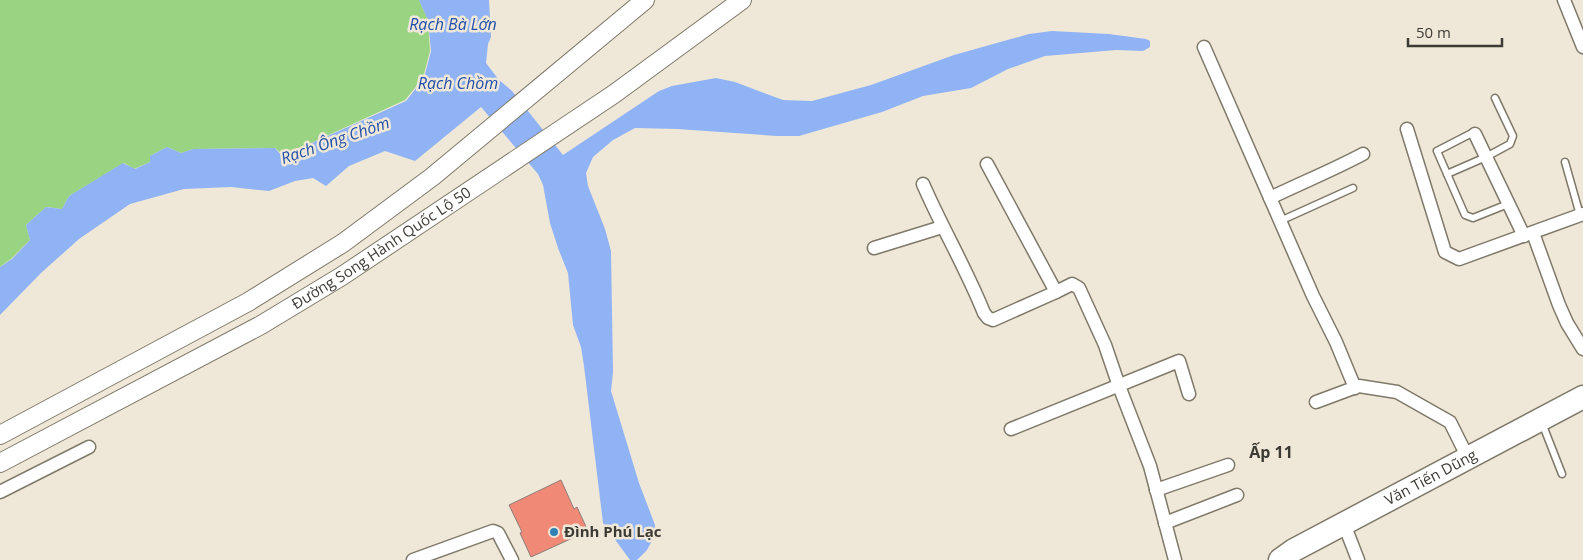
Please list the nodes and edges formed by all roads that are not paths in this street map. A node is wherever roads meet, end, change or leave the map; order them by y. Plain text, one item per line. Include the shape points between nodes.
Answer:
1 (645, 0) edge
2 (742, 0) edge
3 (1564, 0) edge
4 (1204, 47) dead end
5 (1583, 47) edge
6 (1496, 98) dead end
7 (1407, 130) dead end
8 (1475, 134) joint
9 (1363, 154) dead end
10 (1486, 157) junction
11 (1565, 162) dead end
12 (987, 164) dead end
13 (1447, 174) junction
14 (923, 184) dead end
15 (1353, 188) dead end
16 (1270, 198) junction
17 (1508, 204) junction
18 (1581, 214) edge
19 (1280, 221) junction
20 (942, 227) junction
21 (1529, 235) junction
22 (874, 248) dead end
23 (1056, 292) junction
24 (1583, 349) edge
25 (1119, 386) junction
26 (1355, 388) junction
27 (1189, 394) dead end
28 (1583, 397) edge
29 (1316, 402) dead end
30 (1541, 420) junction
31 (1011, 429) dead end
32 (0, 435) edge
33 (89, 447) dead end
34 (1468, 458) junction
35 (0, 463) edge
36 (1228, 465) dead end
37 (1562, 474) dead end
38 (1156, 490) junction
39 (0, 492) edge
40 (1237, 494) dead end
41 (1164, 523) junction
42 (1344, 524) junction
43 (413, 560) edge
44 (512, 560) edge
45 (1175, 560) edge
46 (1280, 560) edge
47 (1358, 560) edge

1 - 32 main road, Đường Song Hành Quốc Lộ 50 via 388,211 343,243 240,307
2 - 35 main road, Đường Song Hành Quốc Lộ 50 via 522,157 301,301
3 - 5 street
4 - 16 street
6 - 10 lane via 1513,136 1510,144
7 - 21 street via 1445,252 1459,259
8 - 10 street
8 - 13 lane via 1438,149
9 - 16 street
10 - 13 lane
10 - 17 street
11 - 18 lane
12 - 23 street
13 - 17 lane via 1467,217 1473,218
14 - 20 street
15 - 19 lane
16 - 19 street
17 - 21 street
18 - 21 street
19 - 26 street
20 - 22 street
20 - 23 street via 988,318 993,320
21 - 24 street via 1567,323
23 - 25 street via 1072,284 1079,288 1105,344
25 - 27 street via 1179,361
25 - 31 street
25 - 38 street
26 - 29 street
26 - 34 street via 1397,392 1450,422
28 - 30 highway, Văn Tiến Dũng
30 - 34 highway, Văn Tiến Dũng
30 - 37 lane
33 - 39 street
34 - 42 highway, Văn Tiến Dũng
36 - 38 street
38 - 41 street
40 - 41 street
41 - 45 street
42 - 46 highway, Văn Tiến Dũng
42 - 47 street
43 - 44 street via 492,531 498,533

